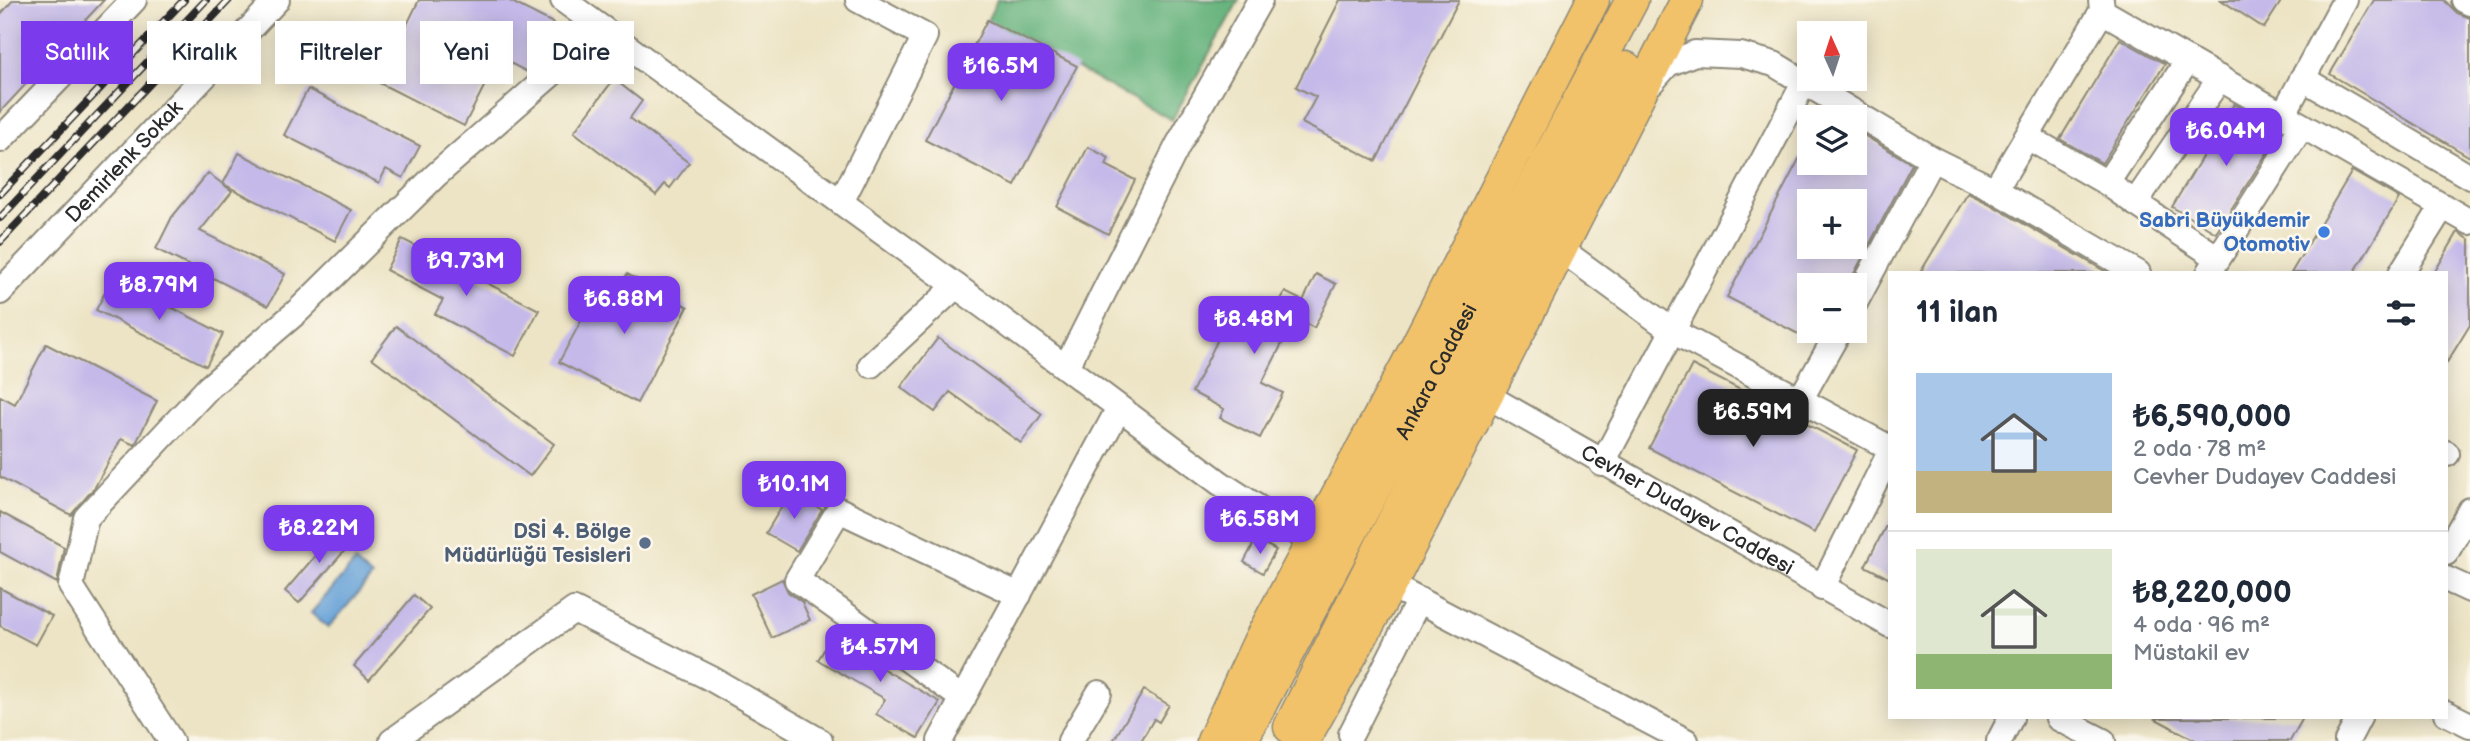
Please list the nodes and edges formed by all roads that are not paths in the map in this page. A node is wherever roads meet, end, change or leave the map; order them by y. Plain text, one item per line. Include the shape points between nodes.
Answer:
1 (134, 0) edge
2 (276, 0) edge
3 (563, 0) edge
4 (858, 0) edge
5 (1260, 0) edge
6 (1593, 0) edge
7 (1632, 0) edge
8 (1662, 0) edge
9 (1686, 0) edge
10 (2345, 0) edge
11 (2464, 0) edge
12 (2470, 3) edge
13 (2102, 6) edge
14 (592, 21) edge
15 (634, 52) edge
16 (2188, 60) junction
17 (2220, 78) junction
18 (2302, 78) junction
19 (1797, 79) edge
20 (540, 84) edge
21 (1800, 91) edge
22 (1818, 91) edge
23 (1632, 104) junction
24 (2293, 120) junction
25 (2029, 138) junction
26 (0, 140) edge
27 (1933, 159) junction
28 (2470, 177) edge
29 (2107, 183) junction
30 (1995, 190) junction
31 (841, 202) junction
32 (2135, 202) junction
33 (2443, 206) junction
34 (2470, 222) edge
35 (1559, 248) junction
36 (2213, 266) edge
37 (1885, 268) edge
38 (2135, 271) edge
39 (2402, 271) edge
40 (956, 286) junction
41 (1867, 289) edge
42 (0, 292) edge
43 (1674, 332) junction
44 (1832, 343) edge
45 (871, 365) dead end
46 (1066, 368) junction
47 (1484, 394) junction
48 (1800, 400) junction
49 (1119, 408) junction
50 (1888, 449) edge
51 (1888, 454) edge
52 (1602, 464) junction
53 (2470, 510) edge
54 (1313, 544) junction
55 (2448, 549) edge
56 (2448, 580) edge
57 (1390, 585) junction
58 (1822, 588) junction
59 (2470, 590) edge
60 (1018, 595) junction
61 (1419, 600) junction
62 (1888, 624) edge
63 (1099, 693) dead end
64 (963, 699) junction
65 (2448, 714) edge
66 (2010, 719) edge
67 (2061, 719) edge
68 (2358, 719) edge
69 (2470, 725) edge
70 (1311, 729) edge
71 (1356, 738) edge
72 (171, 741) edge
73 (392, 741) edge
74 (820, 741) edge
75 (940, 741) edge
76 (1070, 741) edge
77 (1213, 741) edge
78 (1241, 741) edge
79 (1284, 741) edge
80 (1686, 741) edge
81 (1999, 741) edge
82 (2103, 741) edge
83 (2347, 741) edge

1 - 26 street
2 - 42 street, Demirlenk Sokak
3 - 14 street
4 - 31 street via 925,36
5 - 46 street via 1178,145
6 - 54 main road
7 - 78 main road, Ankara Caddesi
8 - 79 main road, Ankara Caddesi via 1528,254
9 - 23 main road
10 - 18 street
11 - 12 street
13 - 16 street
13 - 25 street
15 - 31 street
16 - 17 street
16 - 29 street
17 - 24 street
17 - 32 street
18 - 24 street
18 - 28 street
19 - 23 street via 1774,64 1741,55 1695,52 1668,64
20 - 72 street via 436,175 299,310 209,387 86,518 71,586
21 - 43 street
22 - 27 street
23 - 35 main road
24 - 33 street
24 - 36 street
25 - 29 street
25 - 30 street
27 - 30 street
27 - 37 street
29 - 32 street
30 - 38 street
31 - 40 street
32 - 36 street
33 - 34 street
33 - 39 street
35 - 43 street
35 - 47 main road
37 - 41 street
40 - 45 street
40 - 46 street
43 - 48 street
43 - 52 street
44 - 48 street
46 - 49 street
47 - 52 street, Cevher Dudayev Caddesi
47 - 57 main road
48 - 50 street
49 - 54 street
49 - 60 street
51 - 58 street
52 - 58 street, Cevher Dudayev Caddesi
53 - 55 street
54 - 77 main road via 1259,642
56 - 59 street
57 - 61 street
57 - 70 main road
58 - 62 street, Cevher Dudayev Caddesi
60 - 64 street
60 - 64 street via 839,510 797,580
61 - 71 street
61 - 80 street
63 - 76 street
64 - 75 street
65 - 69 street
66 - 81 street
67 - 82 street
68 - 83 street
70 - 71 street
73 - 74 street via 574,610 710,678

